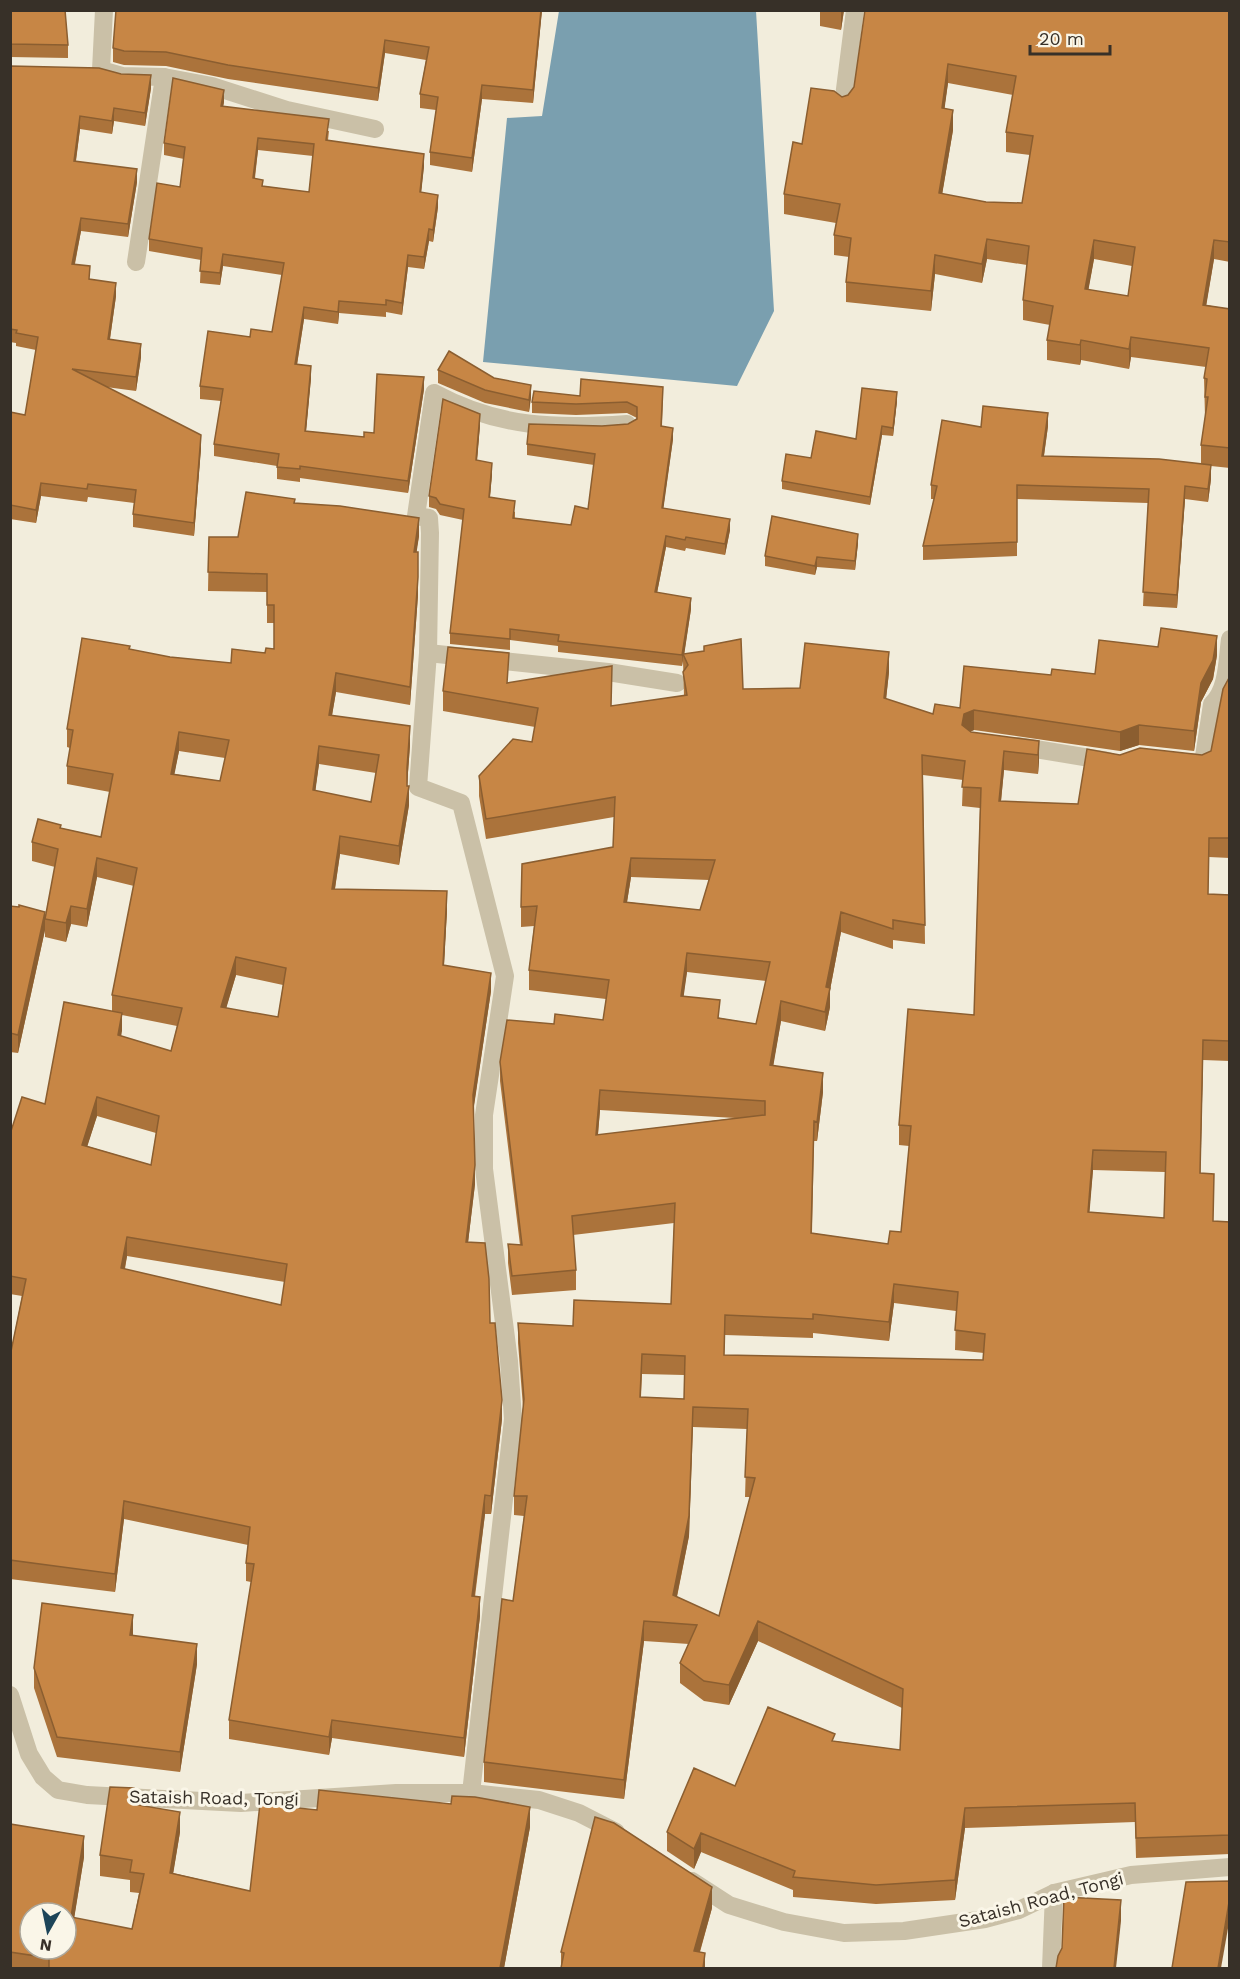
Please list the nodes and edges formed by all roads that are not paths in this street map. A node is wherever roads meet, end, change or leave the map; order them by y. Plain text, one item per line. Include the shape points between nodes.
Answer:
1 (104, 10) edge
2 (855, 10) edge
3 (78, 70) edge
4 (101, 70) junction
5 (164, 78) junction
6 (843, 105) edge
7 (375, 129) dead end
8 (136, 262) dead end
9 (627, 424) edge
10 (1230, 639) edge
11 (428, 653) junction
12 (677, 683) dead end
13 (996, 744) edge
14 (1129, 760) edge
15 (1170, 760) edge
16 (10, 1695) edge
17 (471, 1793) junction
18 (629, 1840) edge
19 (1230, 1867) edge
20 (674, 1869) edge
21 (1054, 1893) junction
22 (1051, 1968) edge

1 - 4 street
2 - 6 street
3 - 4 street
4 - 5 street via 122,76
5 - 7 street via 212,86 287,110
5 - 8 street
9 - 11 street via 580,427 510,423 461,408 434,393 416,516 429,518
10 - 15 street via 1224,684 1212,704 1203,763
11 - 12 street
11 - 17 street via 418,787 461,803 505,976 484,1115 484,1169 513,1419
13 - 14 street via 1121,763
16 - 17 street, Sataish Road, Tongi via 29,1754 43,1777 58,1790 242,1803 396,1793
17 - 18 street, Sataish Road, Tongi via 539,1800 579,1813
19 - 21 street, Sataish Road, Tongi via 1131,1875
20 - 21 street, Sataish Road, Tongi via 729,1905 784,1922 844,1933 904,1931 985,1919 1019,1910
21 - 22 street

